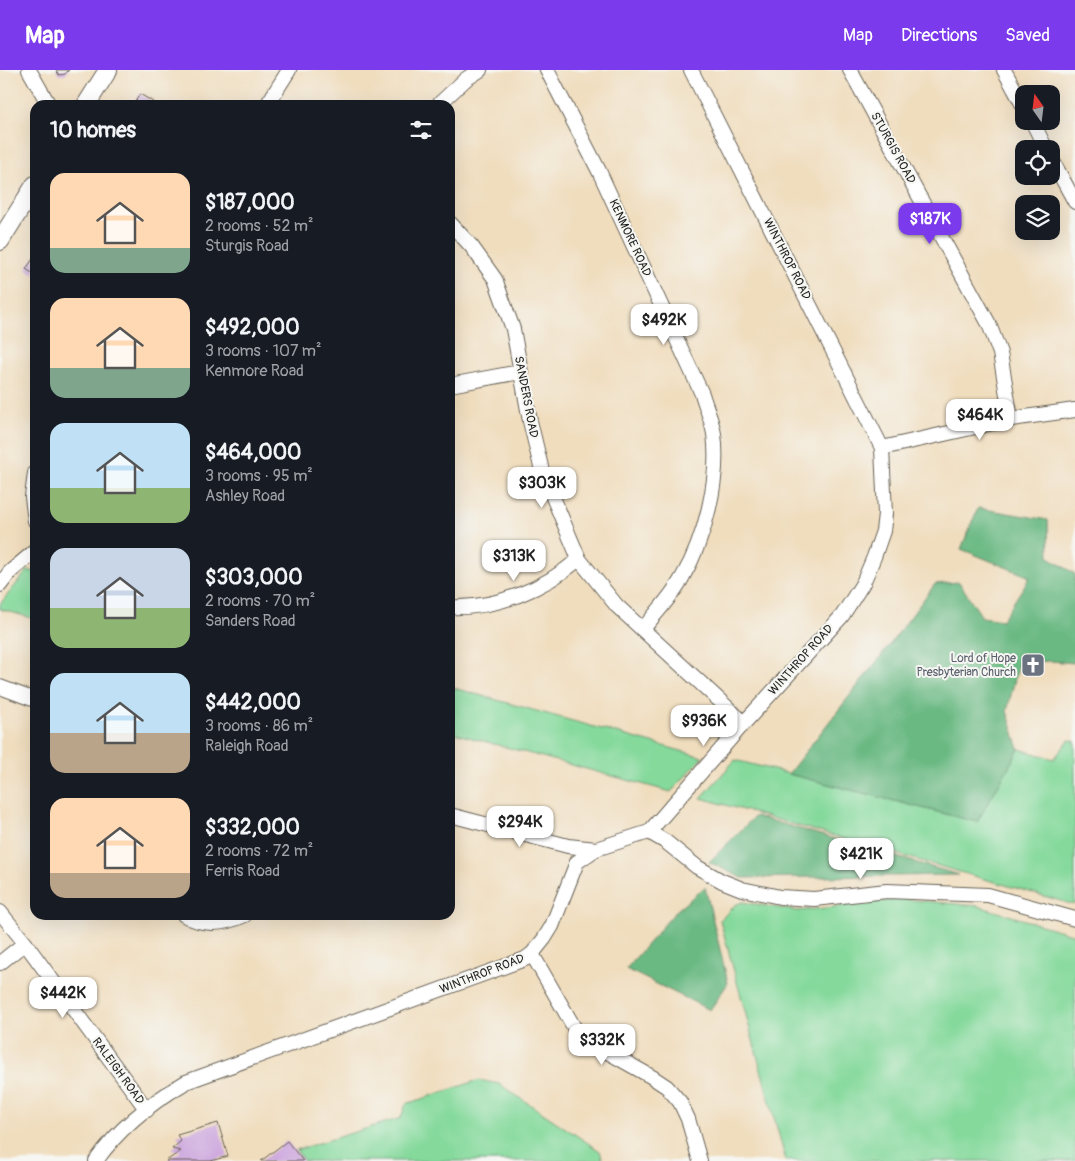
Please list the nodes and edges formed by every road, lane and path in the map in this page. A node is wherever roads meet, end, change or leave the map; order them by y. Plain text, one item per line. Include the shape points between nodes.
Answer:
1 (29, 70) edge
2 (108, 70) edge
3 (289, 70) edge
4 (480, 70) edge
5 (547, 70) edge
6 (692, 70) edge
7 (850, 70) edge
8 (1004, 70) edge
9 (1015, 90) edge
10 (46, 100) edge
11 (89, 100) edge
12 (270, 100) edge
13 (443, 100) edge
14 (1060, 174) edge
15 (30, 193) edge
16 (1075, 202) edge
17 (455, 228) edge
18 (0, 241) edge
19 (520, 372) junction
20 (455, 383) edge
21 (1075, 410) edge
22 (1011, 419) junction
23 (882, 448) junction
24 (30, 555) edge
25 (579, 559) junction
26 (0, 586) edge
27 (455, 607) edge
28 (643, 629) junction
29 (0, 687) edge
30 (30, 698) edge
31 (744, 723) junction
32 (455, 815) edge
33 (649, 832) junction
34 (596, 849) junction
35 (0, 912) edge
36 (1075, 919) edge
37 (192, 920) edge
38 (229, 920) edge
39 (25, 943) junction
40 (532, 954) junction
41 (0, 962) edge
42 (146, 1110) junction
43 (96, 1161) edge
44 (700, 1161) edge

1 - 10 street
2 - 11 main road
3 - 12 street
4 - 13 street
5 - 28 street, KENMORE ROAD via 599,171 702,394 714,432 716,456 709,511 694,554 682,578
6 - 23 street, WINTHROP ROAD
7 - 22 street, STURGIS ROAD via 989,324 1000,353
8 - 9 street
14 - 16 street
15 - 18 main road
17 - 19 street, SANDERS ROAD via 495,279 513,329
19 - 20 street
19 - 25 street, SANDERS ROAD via 542,471
21 - 22 street
22 - 23 street
23 - 31 street, WINTHROP ROAD via 884,522 863,583 842,616
24 - 26 street via 10,572
25 - 27 street via 522,594 469,608
25 - 28 street, SANDERS ROAD via 617,606
28 - 31 street, SANDERS ROAD
29 - 30 street
31 - 33 street, WINTHROP ROAD
32 - 34 street via 568,846
33 - 34 street, WINTHROP ROAD
33 - 36 street via 722,881 780,897 814,899 887,891 988,895
34 - 40 street, WINTHROP ROAD via 577,862 552,926
35 - 39 street, RALEIGH ROAD
37 - 38 street via 206,923
39 - 41 street
39 - 42 street, RALEIGH ROAD
40 - 42 street, WINTHROP ROAD via 186,1082 163,1095
40 - 44 street via 579,1036 652,1077 667,1087 680,1102
42 - 43 street, WINTHROP ROAD via 121,1130

